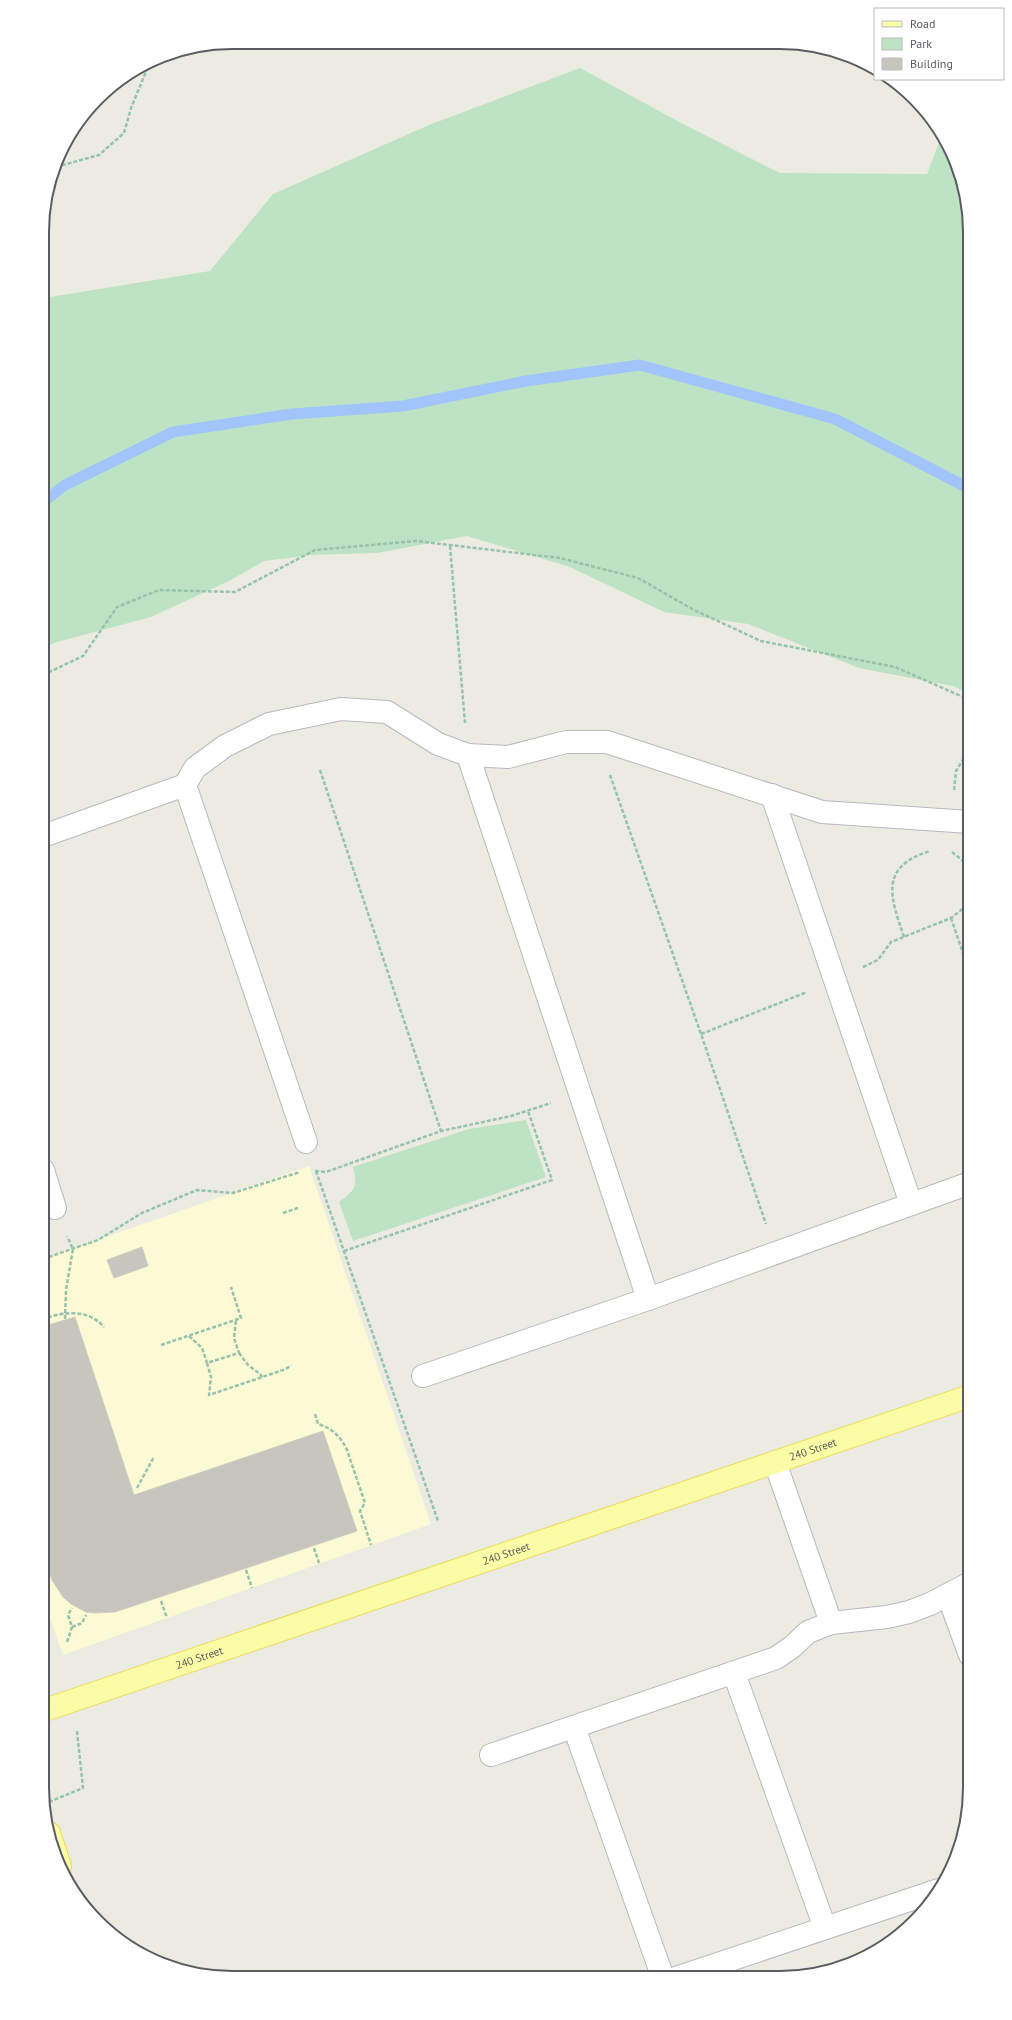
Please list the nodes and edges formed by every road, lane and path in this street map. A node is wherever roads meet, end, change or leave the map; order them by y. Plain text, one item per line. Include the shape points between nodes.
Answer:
1 (147, 70) edge
2 (62, 165) edge
3 (450, 546) junction
4 (49, 672) edge
5 (963, 697) edge
6 (598, 742) junction
7 (468, 755) junction
8 (320, 770) dead end
9 (185, 785) junction
10 (772, 795) junction
11 (963, 822) edge
12 (49, 834) edge
13 (932, 850) dead end
14 (944, 851) dead end
15 (951, 851) dead end
16 (951, 918) dead end
17 (904, 937) dead end
18 (963, 953) edge
19 (528, 1111) dead end
20 (441, 1131) dead end
21 (306, 1142) joint
22 (963, 1185) edge
23 (49, 1189) edge
24 (911, 1204) junction
25 (55, 1208) joint
26 (298, 1208) dead end
27 (283, 1213) dead end
28 (344, 1251) junction
29 (775, 1253) junction
30 (231, 1287) dead end
31 (648, 1299) junction
32 (66, 1312) junction
33 (49, 1317) edge
34 (65, 1319) dead end
35 (236, 1320) junction
36 (104, 1327) dead end
37 (189, 1336) junction
38 (161, 1345) dead end
39 (239, 1353) junction
40 (207, 1363) junction
41 (291, 1365) dead end
42 (423, 1376) dead end
43 (262, 1377) junction
44 (963, 1398) edge
45 (315, 1414) dead end
46 (154, 1456) dead end
47 (775, 1462) junction
48 (137, 1488) dead end
49 (438, 1521) dead end
50 (371, 1545) dead end
51 (314, 1548) dead end
52 (319, 1563) dead end
53 (246, 1570) dead end
54 (963, 1587) edge
55 (252, 1588) dead end
56 (948, 1595) junction
57 (161, 1600) dead end
58 (72, 1608) dead end
59 (86, 1615) dead end
60 (167, 1618) dead end
61 (831, 1623) junction
62 (72, 1627) junction
63 (963, 1636) edge
64 (67, 1642) dead end
65 (734, 1673) junction
66 (74, 1701) junction
67 (49, 1709) edge
68 (574, 1727) junction
69 (491, 1755) dead end
70 (49, 1802) edge
71 (930, 1893) edge
72 (825, 1928) junction
73 (661, 1971) edge
74 (697, 1971) edge

1 - 2 path via 124,133 99,155
3 - 4 path via 416,542 315,550 235,592 159,590 117,607 84,656
3 - 5 path via 560,558 638,578 694,610 761,641 895,667
3 - 7 path
6 - 7 lane via 566,742 508,757
6 - 10 lane via 606,742
6 - 29 path
7 - 9 lane via 438,744 387,712 342,709 269,724 219,751 195,768
7 - 31 lane
8 - 20 path
9 - 12 lane
9 - 21 lane
10 - 11 lane via 822,812
10 - 24 lane
13 - 17 path via 917,855 902,865 893,882 892,901
14 - 15 path
16 - 18 path
19 - 28 path via 552,1180
21 - 28 path
22 - 24 lane
23 - 25 lane
24 - 29 lane
25 - 32 path via 73,1249 66,1290
26 - 27 path
28 - 49 path
29 - 31 lane
30 - 35 path via 241,1318
31 - 42 lane
32 - 33 path
32 - 34 path
32 - 36 path via 86,1315
35 - 37 path
35 - 39 path via 234,1338
37 - 38 path
37 - 40 path via 202,1348
39 - 40 path
39 - 43 path
40 - 43 path via 212,1377 209,1395
41 - 43 path
44 - 47 main road, 240 Street
45 - 50 path via 318,1424 331,1430 344,1442 365,1503 360,1511
46 - 48 path
47 - 61 lane
47 - 66 main road, 240 Street
51 - 52 path
53 - 55 path
54 - 56 lane
56 - 61 lane via 909,1612
56 - 63 lane
57 - 60 path
58 - 62 path via 68,1615
59 - 62 path via 82,1623
61 - 65 lane via 808,1632 776,1658
62 - 64 path
65 - 68 lane
65 - 72 lane
66 - 67 main road, 240 Street
66 - 70 path via 84,1788
68 - 69 lane
68 - 73 lane
71 - 72 lane
72 - 74 lane

